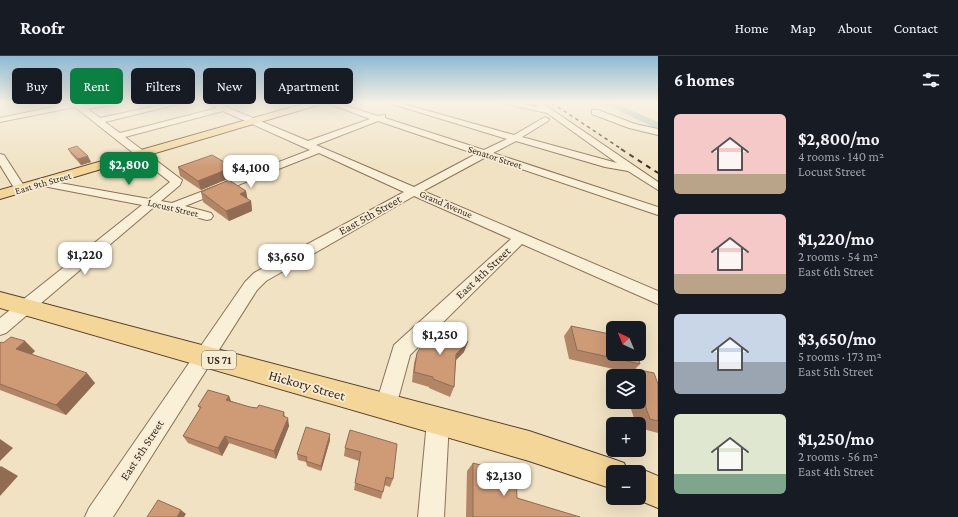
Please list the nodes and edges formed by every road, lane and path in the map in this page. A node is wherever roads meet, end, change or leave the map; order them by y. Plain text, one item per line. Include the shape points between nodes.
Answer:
1 (103, 125) edge
2 (162, 125) edge
3 (243, 125) edge
4 (263, 125) edge
5 (361, 125) edge
6 (397, 125) edge
7 (469, 125) edge
8 (534, 125) edge
9 (562, 125) edge
10 (631, 125) edge
11 (644, 129) junction
12 (625, 130) dead end
13 (658, 132) edge
14 (118, 136) junction
15 (515, 138) junction
16 (309, 144) junction
17 (321, 149) junction
18 (142, 154) junction
19 (485, 154) junction
20 (0, 157) edge
21 (631, 168) junction
22 (44, 183) junction
23 (658, 187) edge
24 (20, 189) junction
25 (414, 191) junction
26 (0, 195) edge
27 (152, 203) junction
28 (0, 204) edge
29 (173, 207) junction
30 (658, 211) edge
31 (207, 216) dead end
32 (521, 237) junction
33 (658, 298) edge
34 (0, 300) edge
35 (26, 307) junction
36 (0, 328) edge
37 (204, 356) junction
38 (386, 407) junction
39 (438, 421) junction
40 (606, 472) edge
41 (646, 487) edge
42 (658, 492) edge
43 (98, 517) edge
44 (431, 517) edge

1 - 14 street
2 - 14 street
3 - 18 main road, East 9th Street
4 - 16 street, Grand Avenue
5 - 16 street
6 - 19 street, Senator Street
7 - 15 street
8 - 15 street, East 5th Street
9 - 21 street
10 - 11 street
11 - 12 street
11 - 13 street
14 - 18 street
15 - 19 street, East 5th Street
15 - 21 street via 609,165
16 - 17 street, Grand Avenue
17 - 25 street, Grand Avenue
17 - 29 street
18 - 22 main road, East 9th Street
18 - 27 street via 176,183
19 - 25 street, East 5th Street
19 - 30 street, Senator Street
20 - 24 street
21 - 23 street
22 - 24 main road, East 9th Street
22 - 27 street, Locust Street
22 - 28 main road
24 - 26 main road, East 9th Street
25 - 32 street, Grand Avenue
25 - 37 street, East 5th Street via 260,277 251,286
27 - 29 street, Locust Street
27 - 35 street
29 - 31 street, Locust Street
32 - 33 street, Grand Avenue
32 - 38 street, East 4th Street via 400,351
34 - 35 main road, Hickory Street / US 71
35 - 36 street
35 - 37 main road, Hickory Street / US 71
37 - 38 main road, Hickory Street / US 71
37 - 43 street, East 5th Street
38 - 39 main road, Hickory Street / US 71
39 - 40 main road, Hickory Street / US 71 via 529,446
39 - 44 street
41 - 42 main road

